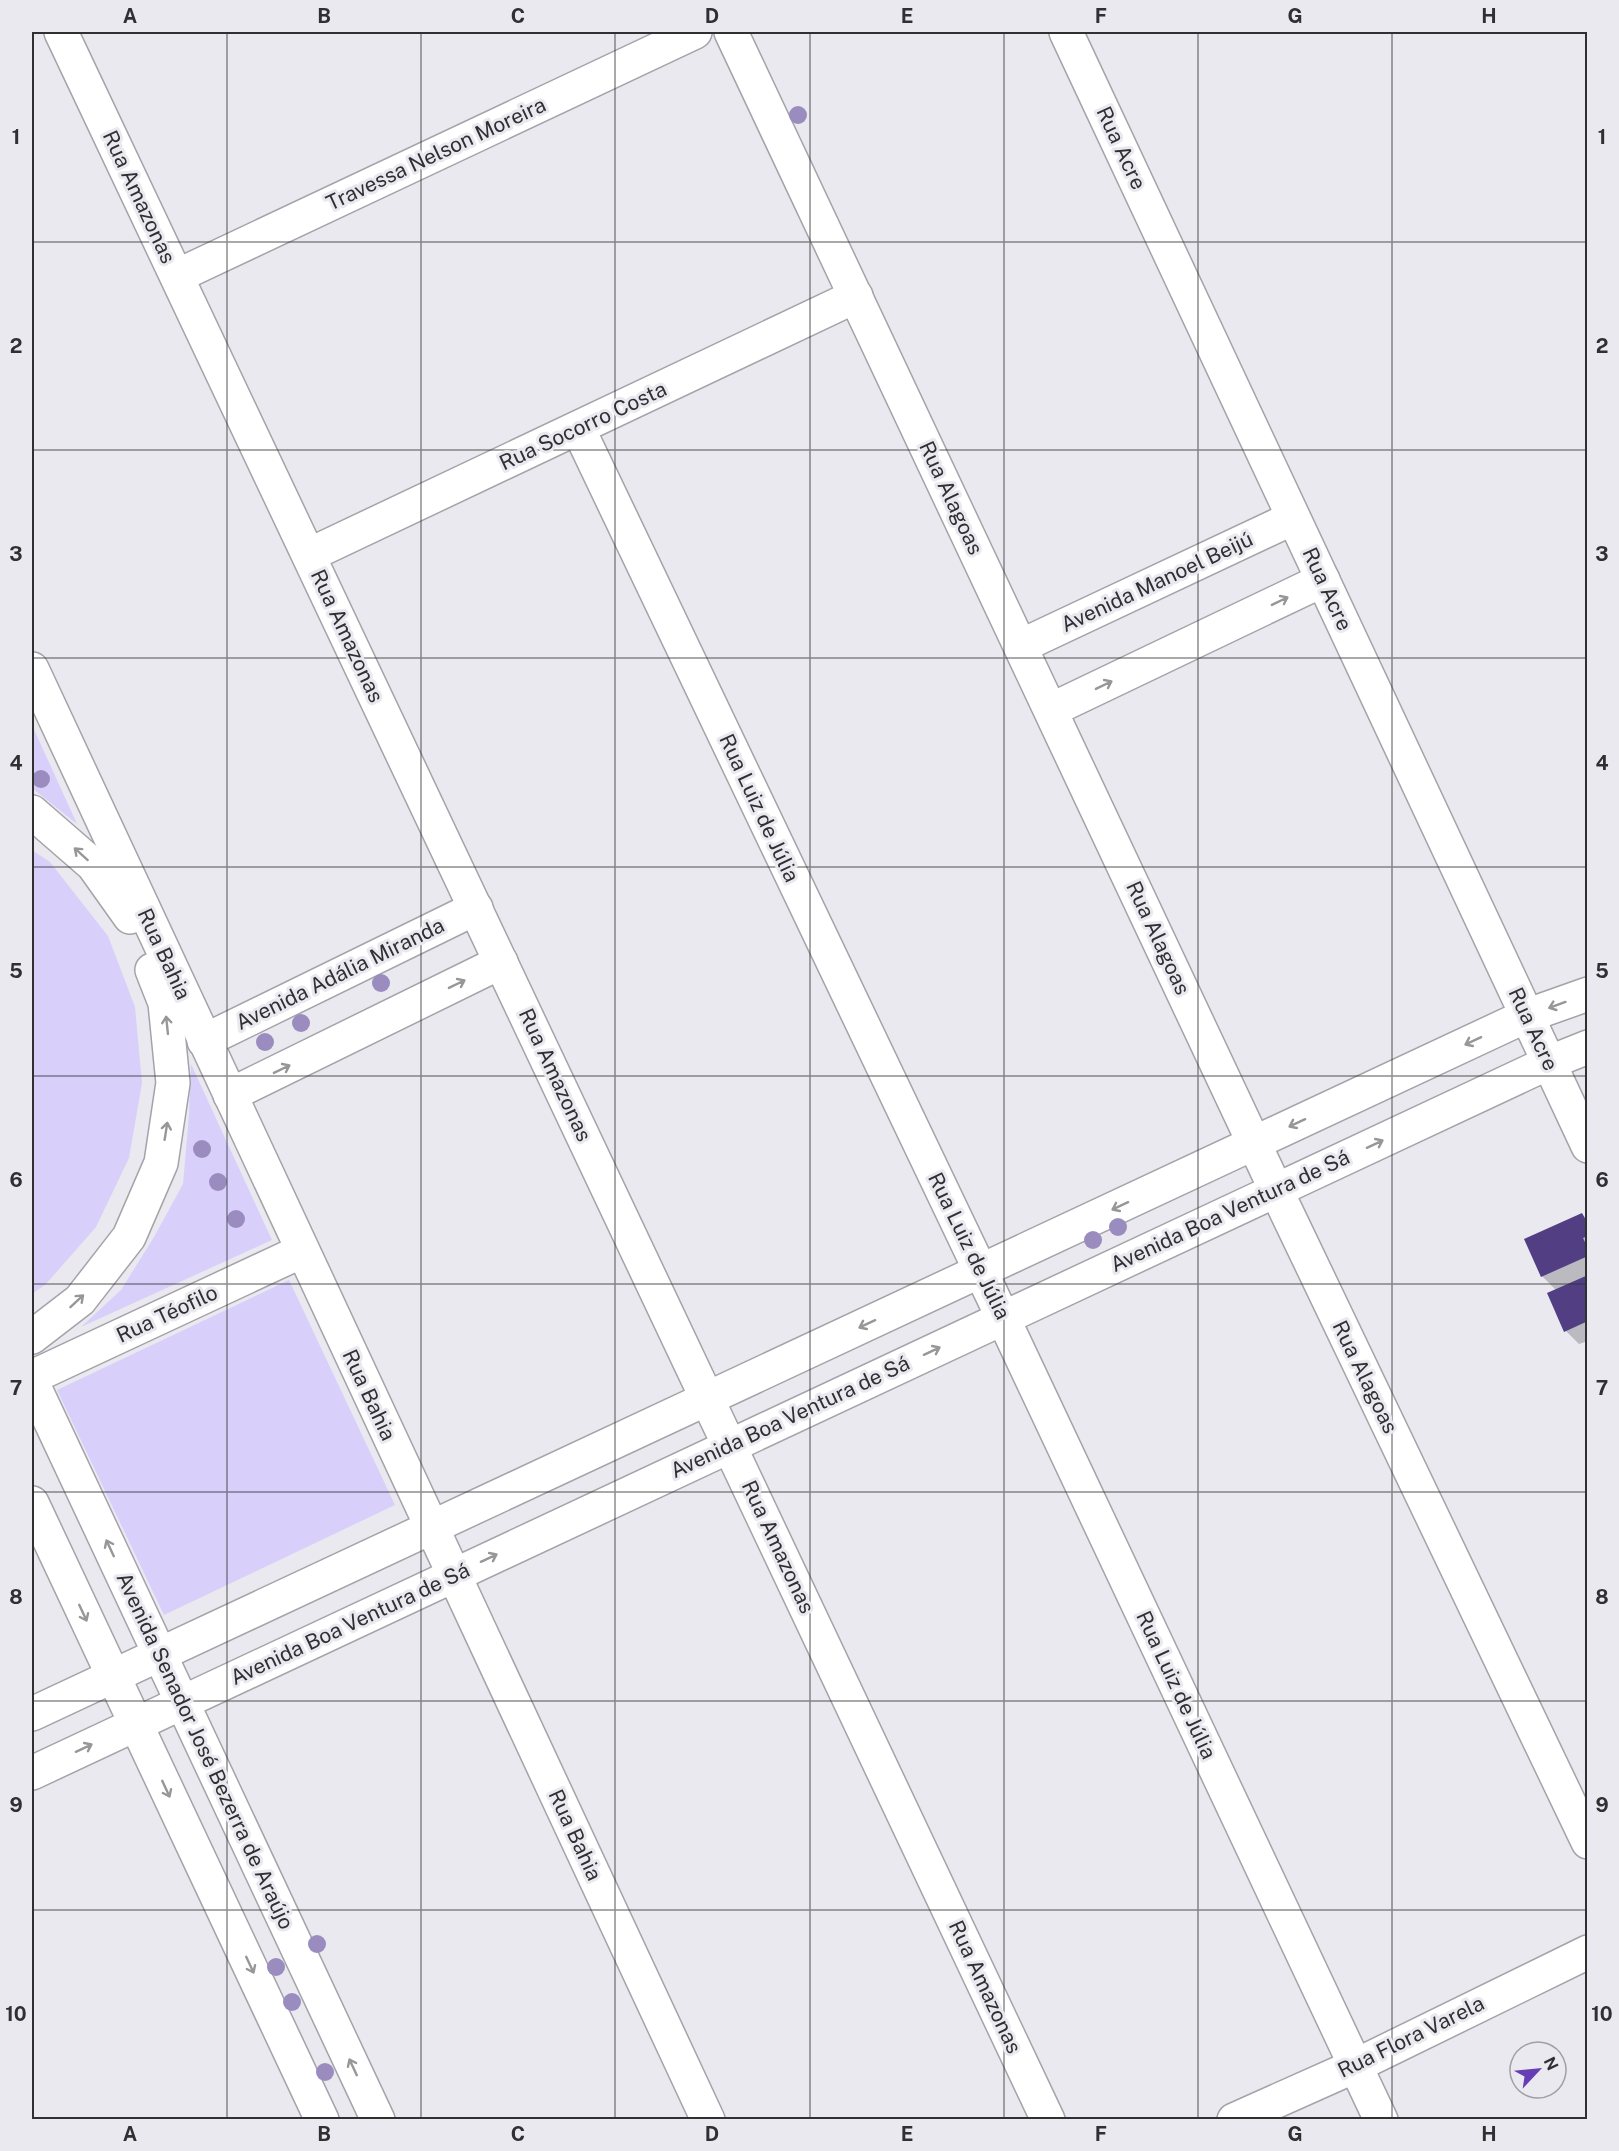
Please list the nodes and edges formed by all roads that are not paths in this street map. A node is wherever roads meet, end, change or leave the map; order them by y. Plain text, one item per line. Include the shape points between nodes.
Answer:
1 (61, 32) edge
2 (695, 32) edge
3 (731, 32) edge
4 (1066, 32) edge
5 (177, 276) junction
6 (856, 296) junction
7 (578, 428) junction
8 (1293, 518) junction
9 (309, 555) junction
10 (1323, 580) junction
11 (1021, 646) junction
12 (32, 669) edge
13 (1051, 710) junction
14 (32, 812) edge
15 (476, 908) junction
16 (142, 924) junction
17 (501, 962) junction
18 (1587, 994) edge
19 (1526, 1016) junction
20 (204, 1041) junction
21 (1587, 1047) edge
22 (1548, 1063) junction
23 (230, 1095) junction
24 (1255, 1143) junction
25 (1587, 1146) edge
26 (1276, 1190) junction
27 (302, 1251) junction
28 (980, 1271) junction
29 (1004, 1318) junction
30 (32, 1337) edge
31 (32, 1379) edge
32 (708, 1399) junction
33 (730, 1445) junction
34 (32, 1503) edge
35 (431, 1528) junction
36 (454, 1575) junction
37 (160, 1655) junction
38 (113, 1676) junction
39 (182, 1702) junction
40 (32, 1714) edge
41 (135, 1724) junction
42 (32, 1773) edge
43 (1587, 1842) edge
44 (1587, 1952) edge
45 (1355, 2066) junction
46 (322, 2120) edge
47 (378, 2120) edge
48 (708, 2120) edge
49 (1048, 2120) edge
50 (1234, 2120) edge
51 (1381, 2120) edge

1 - 5 street, Rua Amazonas
2 - 5 street, Travessa Nelson Moreira
3 - 6 street, Rua Alagoas
4 - 8 street, Rua Acre
5 - 9 street, Rua Amazonas
6 - 7 street, Rua Socorro Costa
6 - 11 street, Rua Alagoas
7 - 9 street, Rua Socorro Costa
7 - 28 street, Rua Luiz de Júlia
8 - 10 street, Rua Acre
8 - 11 street, Avenida Manoel Beijú
9 - 15 street, Rua Amazonas
13 -> 10 street
10 - 19 street, Rua Acre
11 - 13 street, Rua Alagoas
12 - 16 street, Rua Bahia
13 - 24 street, Rua Alagoas
16 -> 14 street via 93,865
15 - 17 street, Rua Amazonas
15 - 20 street, Avenida Adália Miranda
16 - 20 street, Rua Bahia
30 -> 16 street via 80,1300 129,1237 161,1163 173,1083 165,1003
23 -> 17 street
17 - 32 street, Rua Amazonas
18 -> 19 street
19 - 22 street, Rua Acre
19 -> 24 street
20 - 23 street, Rua Bahia
21 - 22 street, Avenida Boa Ventura de Sá
22 - 25 street, Rua Acre
26 -> 22 street, Avenida Boa Ventura de Sá
23 - 27 street, Rua Bahia
24 - 26 street, Rua Alagoas
24 -> 28 street
26 - 29 street, Avenida Boa Ventura de Sá
26 - 43 street, Rua Alagoas
27 - 31 street, Rua Téofilo
27 - 35 street, Rua Bahia
28 - 29 street, Rua Luiz de Júlia
28 -> 32 street
33 -> 29 street, Avenida Boa Ventura de Sá
29 - 45 street, Rua Luiz de Júlia
37 -> 31 street, Avenida Senador José Bezerra de Araújo
32 - 33 street, Rua Amazonas
32 - 35 street
36 -> 33 street, Avenida Boa Ventura de Sá
33 - 49 street, Rua Amazonas
34 -> 38 street
35 - 36 street, Rua Bahia
35 - 37 street
36 - 39 street, Avenida Boa Ventura de Sá
36 - 48 street, Rua Bahia
37 - 38 street
37 - 39 street, Avenida Senador José Bezerra de Araújo
38 - 40 street
38 - 41 street
39 - 41 street, Avenida Boa Ventura de Sá
47 -> 39 street, Avenida Senador José Bezerra de Araújo
42 -> 41 street, Avenida Boa Ventura de Sá
41 -> 46 street
44 - 45 street, Rua Flora Varela
45 - 50 street, Rua Flora Varela
45 - 51 street, Rua Luiz de Júlia

